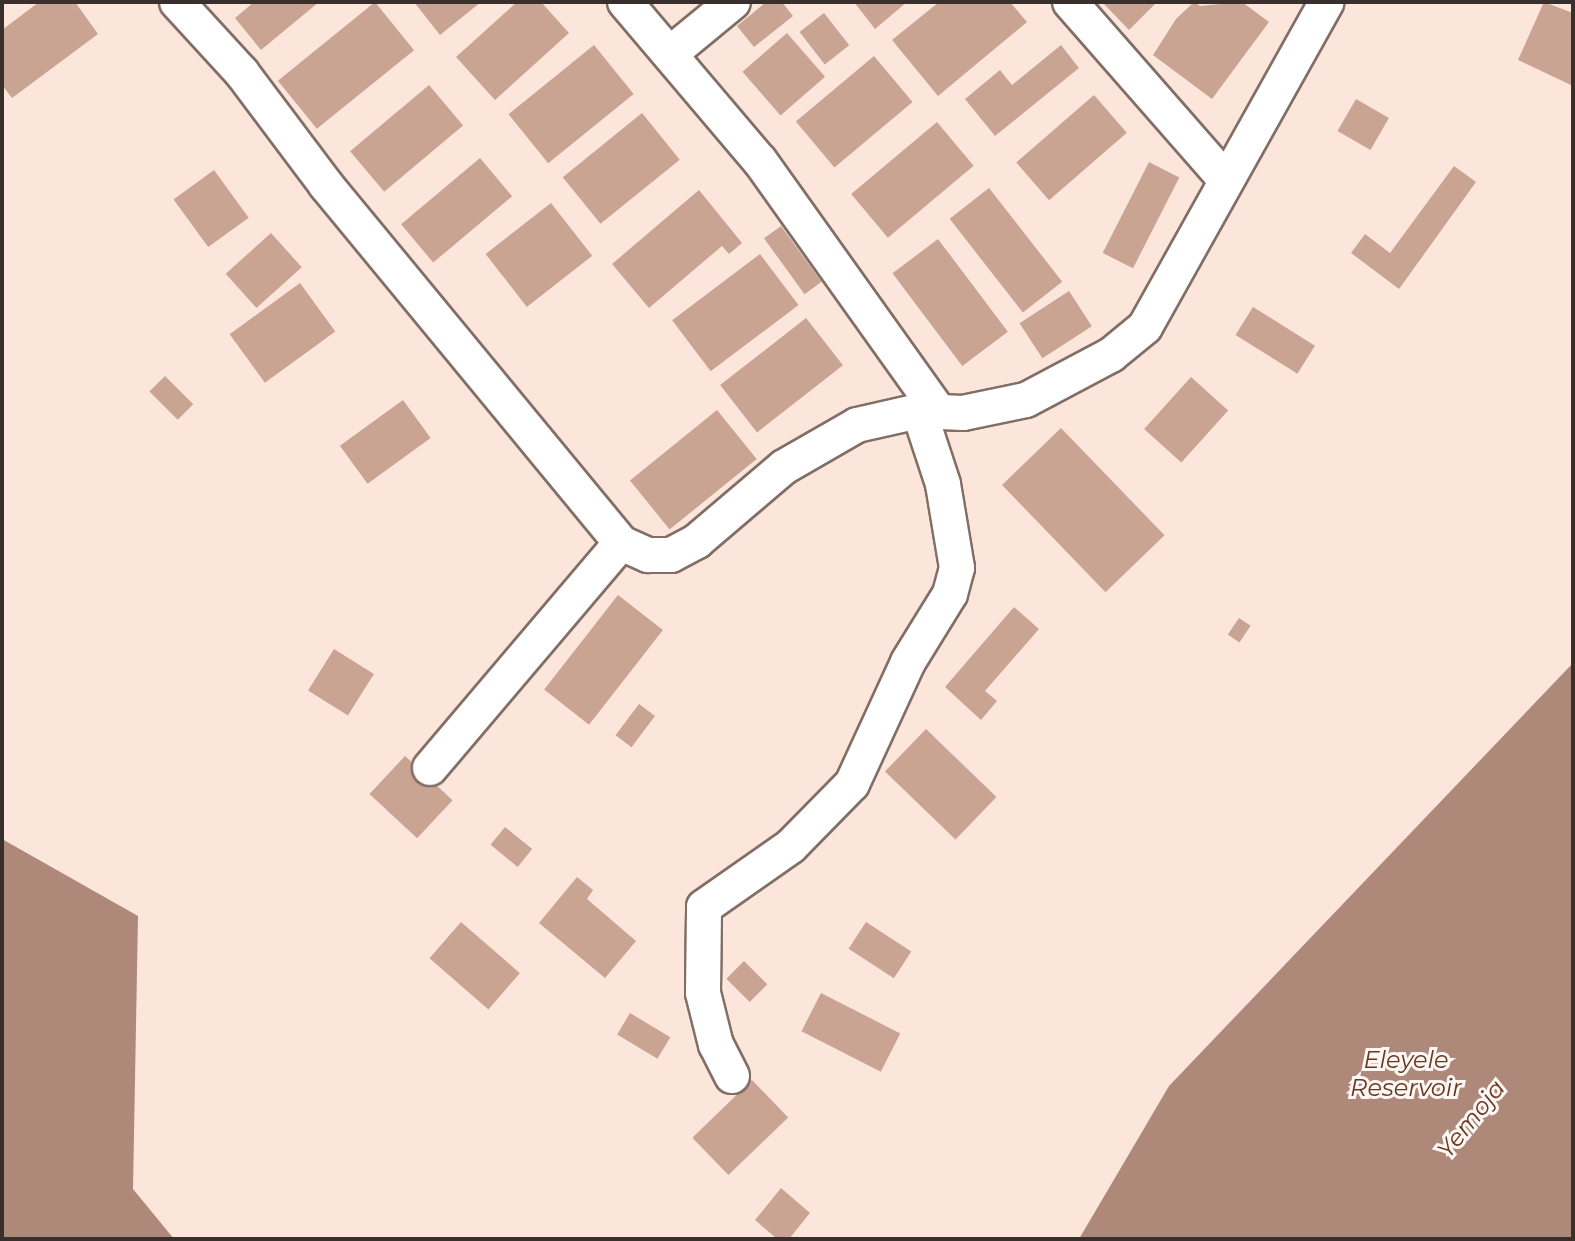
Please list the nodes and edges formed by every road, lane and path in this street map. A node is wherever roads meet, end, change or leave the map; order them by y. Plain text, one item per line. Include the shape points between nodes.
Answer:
1 (177, 2) edge
2 (625, 2) edge
3 (733, 2) edge
4 (1070, 2) edge
5 (1327, 2) edge
6 (671, 53) junction
7 (1226, 180) junction
8 (927, 410) junction
9 (621, 543) junction
10 (430, 768) dead end
11 (732, 1076) dead end

1 - 9 street via 242,73 326,185
2 - 6 street
3 - 6 street
4 - 7 street
5 - 7 street
6 - 8 street via 842,270
7 - 8 street via 1145,327 1111,355 1026,400 963,413
8 - 9 street via 857,425 839,435 784,467 697,541 671,555 648,555
8 - 11 street via 957,568 950,594 908,662 852,784 791,846 704,907 703,993 716,1045
9 - 10 street

